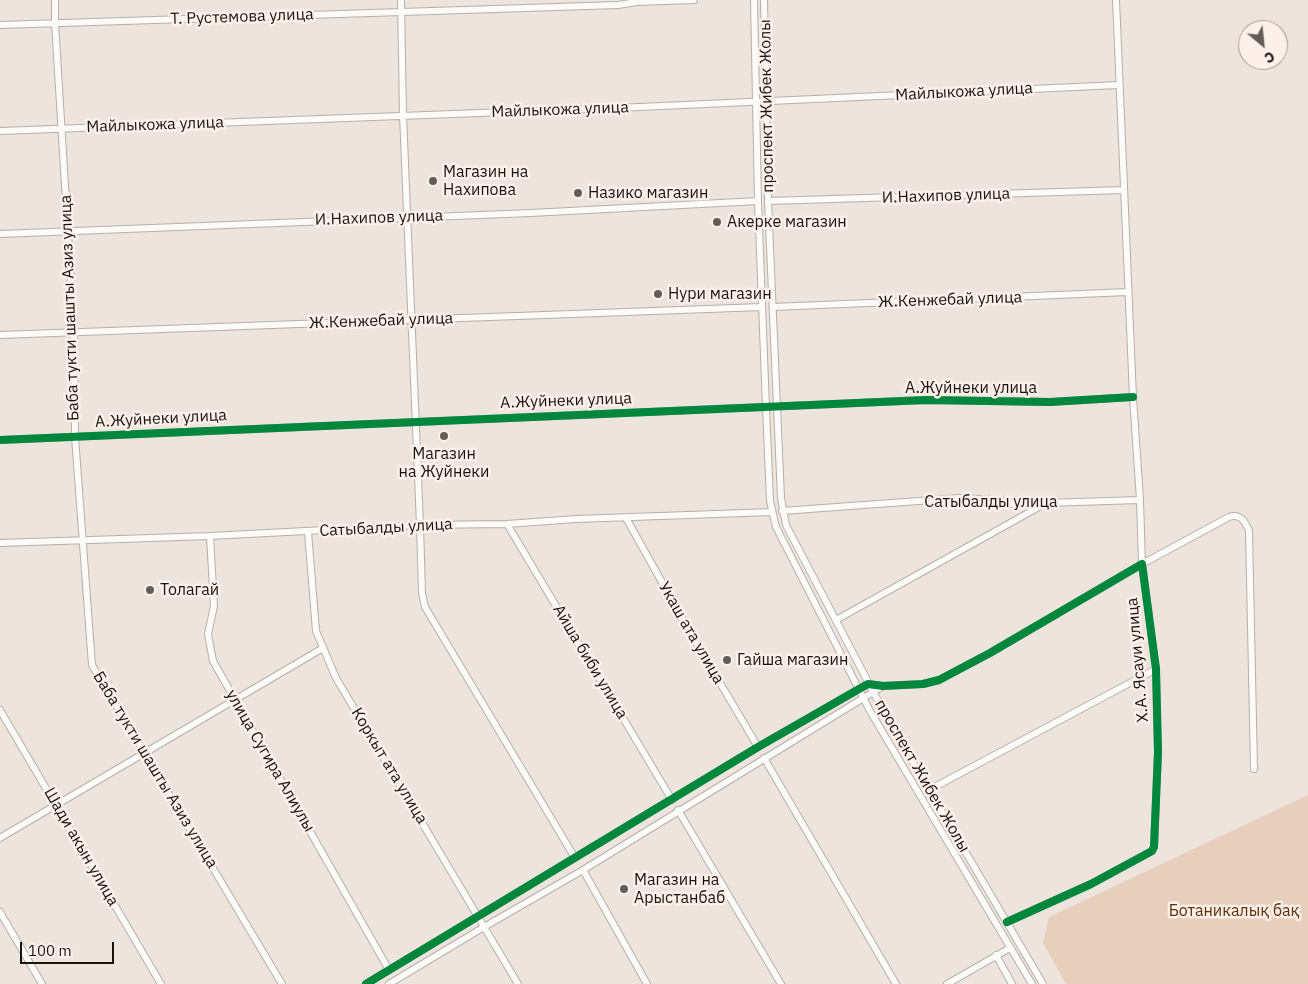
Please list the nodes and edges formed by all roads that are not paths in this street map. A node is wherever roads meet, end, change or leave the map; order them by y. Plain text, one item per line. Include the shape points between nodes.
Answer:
1 (54, 0) edge
2 (401, 0) edge
3 (694, 0) edge
4 (754, 0) edge
5 (764, 0) edge
6 (1116, 0) edge
7 (402, 11) junction
8 (55, 23) junction
9 (0, 25) edge
10 (1119, 85) junction
11 (766, 101) junction
12 (757, 102) junction
13 (403, 115) junction
14 (61, 128) junction
15 (0, 131) edge
16 (1124, 190) junction
17 (758, 201) junction
18 (768, 201) junction
19 (408, 216) junction
20 (67, 231) junction
21 (0, 234) edge
22 (1128, 292) junction
23 (762, 307) junction
24 (773, 307) junction
25 (411, 320) junction
26 (74, 331) junction
27 (0, 335) edge
28 (1133, 397) junction
29 (766, 407) junction
30 (777, 407) junction
31 (416, 421) junction
32 (75, 437) junction
33 (0, 440) edge
34 (1140, 500) junction
35 (1047, 503) junction
36 (782, 511) junction
37 (772, 512) junction
38 (626, 518) junction
39 (507, 524) junction
40 (420, 525) junction
41 (308, 532) junction
42 (210, 536) junction
43 (84, 540) junction
44 (0, 543) edge
45 (1142, 564) junction
46 (836, 620) junction
47 (323, 648) junction
48 (1156, 669) junction
49 (868, 684) junction
50 (883, 686) junction
51 (859, 689) junction
52 (873, 692) junction
53 (863, 697) junction
54 (235, 700) junction
55 (0, 710) edge
56 (758, 747) junction
57 (144, 753) junction
58 (764, 758) junction
59 (1254, 769) dead end
60 (929, 790) junction
61 (672, 800) junction
62 (56, 805) junction
63 (678, 810) junction
64 (0, 838) edge
65 (575, 858) junction
66 (582, 870) junction
67 (0, 912) edge
68 (478, 916) junction
69 (1007, 922) junction
70 (484, 927) junction
71 (1010, 948) junction
72 (996, 955) junction
73 (389, 970) junction
74 (399, 981) edge
75 (42, 984) edge
76 (161, 984) edge
77 (282, 984) edge
78 (366, 984) edge
79 (389, 984) edge
80 (518, 984) edge
81 (647, 984) edge
82 (781, 984) edge
83 (896, 984) edge
84 (947, 984) edge
85 (1012, 984) edge
86 (1032, 984) edge
87 (1043, 984) edge

1 - 8 street, Баба тукти шашты Азиз улица
2 - 7 street
3 - 7 street, Т. Рустемова улица
4 - 12 street, проспект Жибек Жолы
5 - 11 street, проспект Жибек Жолы
6 - 10 street
7 - 8 street, Т. Рустемова улица
7 - 13 street
8 - 9 street, Т. Рустемова улица
8 - 14 street, Баба тукти шашты Азиз улица
10 - 11 street, Майлыкожа улица
10 - 16 street
11 - 12 street, Майлыкожа улица
11 - 18 street, проспект Жибек Жолы
12 - 13 street, Майлыкожа улица
12 - 17 street, проспект Жибек Жолы
13 - 14 street, Майлыкожа улица
13 - 19 street
14 - 15 street, Майлыкожа улица
14 - 20 street, Баба тукти шашты Азиз улица
16 - 18 street, И.Нахипов улица
16 - 22 street
17 - 19 street, И.Нахипов улица
17 - 23 street, проспект Жибек Жолы
18 - 24 street, проспект Жибек Жолы
19 - 20 street, И.Нахипов улица
19 - 25 street
20 - 21 street, И.Нахипов улица
20 - 26 street, Баба тукти шашты Азиз улица
22 - 24 street, Ж.Кенжебай улица
22 - 28 street
23 - 25 street, Ж.Кенжебай улица
23 - 29 street, проспект Жибек Жолы
24 - 30 street, проспект Жибек Жолы
25 - 26 street, Ж.Кенжебай улица
25 - 31 street
26 - 27 street, Ж.Кенжебай улица
26 - 32 street, Баба тукти шашты Азиз улица
28 - 30 street, А.Жуйнеки улица via 1050,402 926,400
28 - 34 street
29 - 30 street, А.Жуйнеки улица
29 - 31 street, А.Жуйнеки улица
29 - 37 street, проспект Жибек Жолы
30 - 36 street, проспект Жибек Жолы
31 - 32 street, А.Жуйнеки улица
31 - 40 street
32 - 33 street, А.Жуйнеки улица
32 - 43 street, Баба тукти шашты Азиз улица
34 - 35 street, Сатыбалды улица
34 - 45 street
35 - 36 street, Сатыбалды улица via 1014,504 959,498
35 - 46 street
36 - 46 street, проспект Жибек Жолы via 786,525
37 - 38 street, Сатыбалды улица
37 - 51 street, проспект Жибек Жолы via 784,544
38 - 39 street, Сатыбалды улица
38 - 56 street, Укаш ата улица
39 - 40 street, Сатыбалды улица
39 - 61 street, Айша биби улица
40 - 41 street, Сатыбалды улица
40 - 65 street via 425,607
41 - 42 street, Сатыбалды улица
41 - 47 street, Коркыт ата улица via 316,631
42 - 43 street, Сатыбалды улица
42 - 54 street, улица Сугира Алиулы via 214,606 208,634 213,661
43 - 44 street, Сатыбалды улица
43 - 57 street, Баба тукти шашты Азиз улица via 92,665
45 - 48 street, Х.А. Ясауи улица
45 - 50 street, Х.А. Ясауи улица via 939,680
45 - 59 street via 1229,517 1237,515 1246,524 1249,531
46 - 49 street, проспект Жибек Жолы
47 - 54 street
47 - 68 street, Коркыт ата улица via 336,678
48 - 60 street
48 - 69 street, Х.А. Ясауи улица via 1158,752 1152,851 1091,884
49 - 50 street, Х.А. Ясауи улица
49 - 51 street
49 - 52 street, проспект Жибек Жолы
50 - 52 street, Х.А. Ясауи улица
51 - 53 street, проспект Жибек Жолы
51 - 56 street
52 - 53 street, Х.А. Ясауи улица
52 - 60 street, проспект Жибек Жолы
53 - 58 street, Х.А. Ясауи улица
53 - 71 street, проспект Жибек Жолы
54 - 57 street
54 - 73 street, улица Сугира Алиулы
55 - 62 street, Шади акын улица
56 - 61 street
57 - 62 street
57 - 77 street, Баба тукти шашты Азиз улица
58 - 63 street, Х.А. Ясауи улица
58 - 83 street
60 - 69 street, проспект Жибек Жолы
61 - 65 street
62 - 64 street
62 - 76 street, Шади акын улица
63 - 66 street, Х.А. Ясауи улица
63 - 82 street
65 - 68 street
66 - 70 street, Х.А. Ясауи улица
66 - 81 street
67 - 75 street
68 - 70 street, Коркыт ата улица
68 - 73 street
69 - 87 street, проспект Жибек Жолы
70 - 74 street, Х.А. Ясауи улица
70 - 80 street, Коркыт ата улица
71 - 72 street
71 - 86 street, проспект Жибек Жолы
72 - 84 street
72 - 85 street
73 - 78 street
74 - 79 street, Х.А. Ясауи улица

